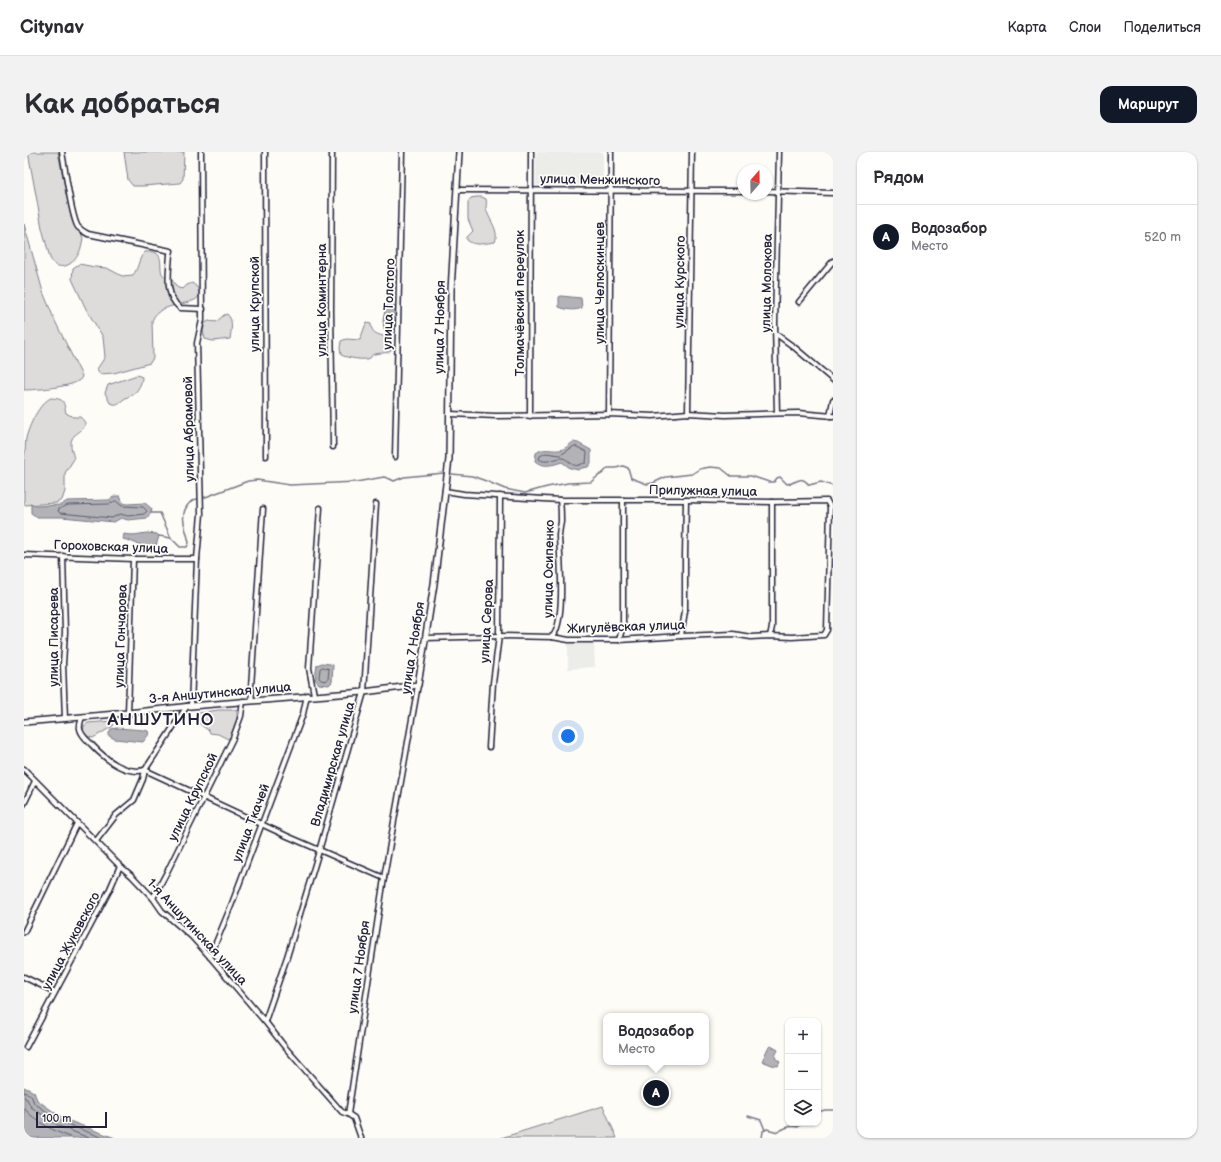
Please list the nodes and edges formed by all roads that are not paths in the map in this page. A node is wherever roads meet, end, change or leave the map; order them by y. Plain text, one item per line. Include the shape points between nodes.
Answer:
1 (62, 152) edge
2 (201, 152) edge
3 (265, 152) edge
4 (332, 152) edge
5 (402, 152) edge
6 (459, 152) edge
7 (531, 152) edge
8 (611, 152) edge
9 (692, 152) edge
10 (779, 152) edge
11 (457, 190) junction
12 (530, 190) junction
13 (610, 191) junction
14 (691, 191) junction
15 (737, 191) edge
16 (773, 191) edge
17 (779, 191) junction
18 (833, 194) edge
19 (833, 261) edge
20 (799, 302) dead end
21 (203, 309) junction
22 (776, 334) junction
23 (833, 380) edge
24 (833, 400) edge
25 (688, 413) junction
26 (777, 413) junction
27 (450, 414) junction
28 (609, 414) junction
29 (530, 416) junction
30 (831, 416) edge
31 (333, 447) dead end
32 (266, 456) dead end
33 (395, 457) dead end
34 (445, 491) junction
35 (500, 496) junction
36 (560, 500) junction
37 (623, 500) junction
38 (686, 500) junction
39 (772, 502) junction
40 (376, 504) dead end
41 (320, 508) dead end
42 (263, 509) dead end
43 (24, 555) edge
44 (63, 556) junction
45 (133, 559) junction
46 (196, 559) junction
47 (825, 634) joint
48 (499, 636) junction
49 (680, 636) junction
50 (770, 636) junction
51 (552, 637) junction
52 (426, 638) junction
53 (619, 640) junction
54 (418, 685) junction
55 (364, 692) junction
56 (314, 695) junction
57 (307, 696) junction
58 (243, 701) junction
59 (252, 701) junction
60 (189, 706) junction
61 (128, 713) junction
62 (82, 717) junction
63 (65, 719) junction
64 (24, 722) edge
65 (489, 747) dead end
66 (24, 769) edge
67 (145, 770) junction
68 (35, 781) junction
69 (203, 797) junction
70 (24, 804) edge
71 (77, 823) junction
72 (262, 824) junction
73 (96, 841) junction
74 (319, 851) junction
75 (120, 866) junction
76 (384, 878) junction
77 (153, 898) junction
78 (24, 932) edge
79 (210, 957) junction
80 (24, 977) edge
81 (55, 992) junction
82 (265, 1022) junction
83 (26, 1046) dead end
84 (348, 1114) junction
85 (361, 1138) edge

1 - 21 street via 75,223 79,228 88,234 172,251 169,289 173,301 180,308
2 - 21 street, улица Абрамовой
3 - 32 street, улица Крупской
4 - 31 street, улица Коминтерна
5 - 33 street, улица Толстого
6 - 11 street, улица 7 Ноября
7 - 12 street, Толмачёвский переулок
8 - 13 street, улица Челюскинцев
9 - 14 street, улица Курского
10 - 17 street, улица Молокова
11 - 12 street, улица Менжинского
11 - 27 street, улица 7 Ноября via 451,291
12 - 13 street, улица Менжинского
12 - 29 street, Толмачёвский переулок
13 - 14 street, улица Менжинского
13 - 28 street, улица Челюскинцев
14 - 15 street, улица Менжинского
14 - 25 street, улица Курского
16 - 17 street
17 - 18 street
17 - 22 street, улица Молокова
19 - 20 street
21 - 46 street, улица Абрамовой via 197,343 201,514
22 - 23 street
22 - 26 street, улица Молокова
24 - 30 street
25 - 26 street
25 - 28 street via 653,416
26 - 30 street
27 - 29 street
27 - 34 street, улица 7 Ноября
28 - 29 street
34 - 35 street, Прилужная улица
34 - 52 street, улица 7 Ноября
35 - 36 street, Прилужная улица
35 - 48 street, улица Серова
36 - 37 street, Прилужная улица
36 - 51 street, улица Осипенко via 561,566 558,622
37 - 38 street, Прилужная улица
37 - 53 street via 623,630
38 - 39 street, Прилужная улица
38 - 49 street via 685,611
39 - 47 street, Прилужная улица via 827,501 829,504
39 - 50 street
40 - 55 street, Владимирская улица
41 - 56 street via 309,668
42 - 59 street
43 - 44 street, Гороховская улица
44 - 45 street, Гороховская улица
44 - 63 street, улица Писарева
45 - 46 street, Гороховская улица
45 - 61 street, улица Гончарова
46 - 60 street, улица Абрамовой
47 - 50 street, Жигулёвская улица
48 - 51 street, Жигулёвская улица
48 - 52 street, Жигулёвская улица
48 - 65 street, улица Серова
49 - 50 street, Жигулёвская улица
49 - 53 street, Жигулёвская улица
51 - 53 street, Жигулёвская улица via 569,640
52 - 54 street, улица 7 Ноября
54 - 55 street, 3-я Аншутинская улица
54 - 76 street, улица 7 Ноября
55 - 56 street, 3-я Аншутинская улица
55 - 74 street, Владимирская улица
56 - 57 street, 3-я Аншутинская улица
57 - 59 street, 3-я Аншутинская улица
57 - 72 street, улица Ткачей via 303,714
58 - 59 street, 3-я Аншутинская улица
58 - 60 street, 3-я Аншутинская улица
58 - 69 street, улица Крупской via 237,730
60 - 61 street, 3-я Аншутинская улица
60 - 67 street
61 - 62 street, 3-я Аншутинская улица
62 - 63 street, 3-я Аншутинская улица
62 - 67 street via 80,731 100,754 122,768 137,772
63 - 64 street, 3-я Аншутинская улица
66 - 68 street, 1-я Аншутинская улица
67 - 69 street
67 - 73 street via 134,800 116,815
68 - 70 street
68 - 71 street, 1-я Аншутинская улица
69 - 72 street
69 - 77 street, улица Крупской
71 - 73 street, 1-я Аншутинская улица
71 - 78 street
72 - 74 street
72 - 79 street, улица Ткачей
73 - 75 street, 1-я Аншутинская улица
74 - 76 street
74 - 82 street, Владимирская улица
75 - 77 street, 1-я Аншутинская улица
75 - 81 street, улица Жуковского
76 - 84 street, улица 7 Ноября
77 - 79 street, 1-я Аншутинская улица via 162,911 191,936
79 - 82 street, 1-я Аншутинская улица
80 - 81 street
81 - 83 street, улица Жуковского
82 - 84 street, 1-я Аншутинская улица via 328,1097 342,1112
84 - 85 street via 354,1118

